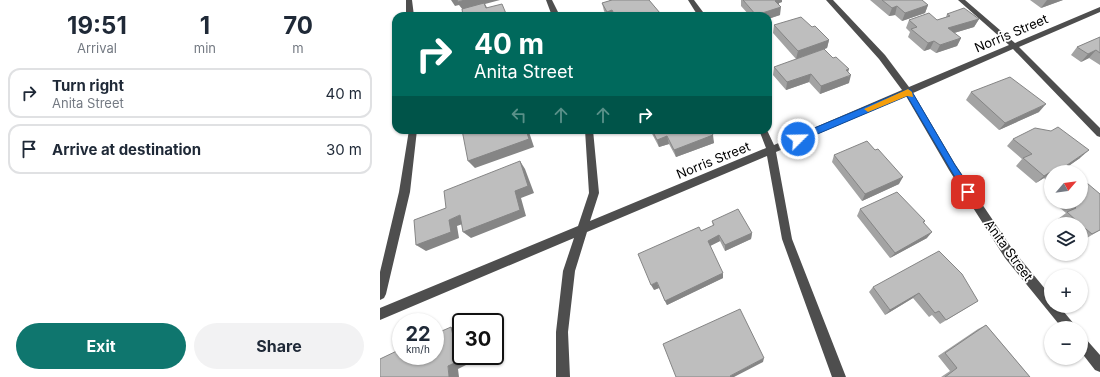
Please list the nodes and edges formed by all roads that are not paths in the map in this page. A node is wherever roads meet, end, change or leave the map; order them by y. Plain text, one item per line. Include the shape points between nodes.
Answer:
1 (409, 0) edge
2 (549, 0) edge
3 (691, 0) edge
4 (829, 0) edge
5 (961, 0) edge
6 (1100, 9) edge
7 (410, 12) edge
8 (554, 12) edge
9 (699, 12) edge
10 (1014, 46) junction
11 (908, 92) junction
12 (413, 134) edge
13 (589, 134) edge
14 (765, 134) edge
15 (1100, 134) edge
16 (771, 150) junction
17 (582, 229) junction
18 (380, 294) edge
19 (1044, 298) edge
20 (1057, 313) edge
21 (380, 314) edge
22 (1064, 321) edge
23 (1088, 350) edge
24 (1100, 365) edge
25 (563, 377) edge
26 (838, 377) edge

1 - 7 street
2 - 8 street
3 - 9 street
4 - 11 street, Anita Street via 882,57
5 - 10 street
6 - 10 street, Norris Street
10 - 11 street, Norris Street
10 - 15 street
11 - 16 street, Norris Street
11 - 19 street, Anita Street via 1008,254
12 - 18 street via 390,258
13 - 17 street via 594,193
14 - 16 street
16 - 17 street, Norris Street
16 - 26 street via 787,239
17 - 21 street, Norris Street
17 - 25 street via 569,271 562,332
20 - 22 street, Anita Street
23 - 24 street

